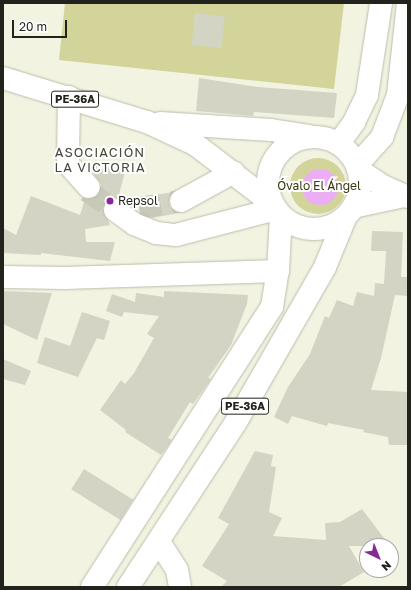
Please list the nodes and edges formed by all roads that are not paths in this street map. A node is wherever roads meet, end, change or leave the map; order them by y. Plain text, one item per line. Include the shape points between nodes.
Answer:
1 (381, 3) edge
2 (408, 3) edge
3 (3, 78) edge
4 (70, 98) junction
5 (147, 122) junction
6 (313, 136) junction
7 (339, 143) junction
8 (358, 168) junction
9 (234, 172) junction
10 (88, 189) tunnel mouth
11 (406, 196) edge
12 (181, 201) tunnel mouth
13 (139, 208) tunnel mouth
14 (276, 210) junction
15 (350, 212) junction
16 (278, 271) junction
17 (3, 276) edge
18 (159, 542) junction
19 (92, 587) edge
20 (128, 587) edge
21 (180, 587) edge

1 - 7 main road via 367,95 354,122
2 - 8 main road via 398,95 382,136
3 - 4 main road, PE-36A
4 - 5 main road, PE-36A
4 - 10 main road via 68,164 70,172
5 - 6 main road, PE-36A via 271,130
5 - 9 main road, PE-36A via 196,145
6 - 7 main road
6 - 14 main road via 290,143 274,159 267,182
7 - 8 main road via 352,156
8 - 11 main road
8 - 15 main road via 360,189
9 - 12 main road
9 - 14 main road, PE-36A
11 - 15 main road
13 - 14 main road via 116,206 134,224 156,234 176,235
14 - 15 main road via 289,222 308,229 328,227
14 - 16 main road, PE-36A
15 - 18 main road, PE-36A via 325,267 240,415
16 - 17 main road via 65,278
16 - 19 main road, PE-36A via 272,307
18 - 20 main road, PE-36A
18 - 21 main road via 177,570

